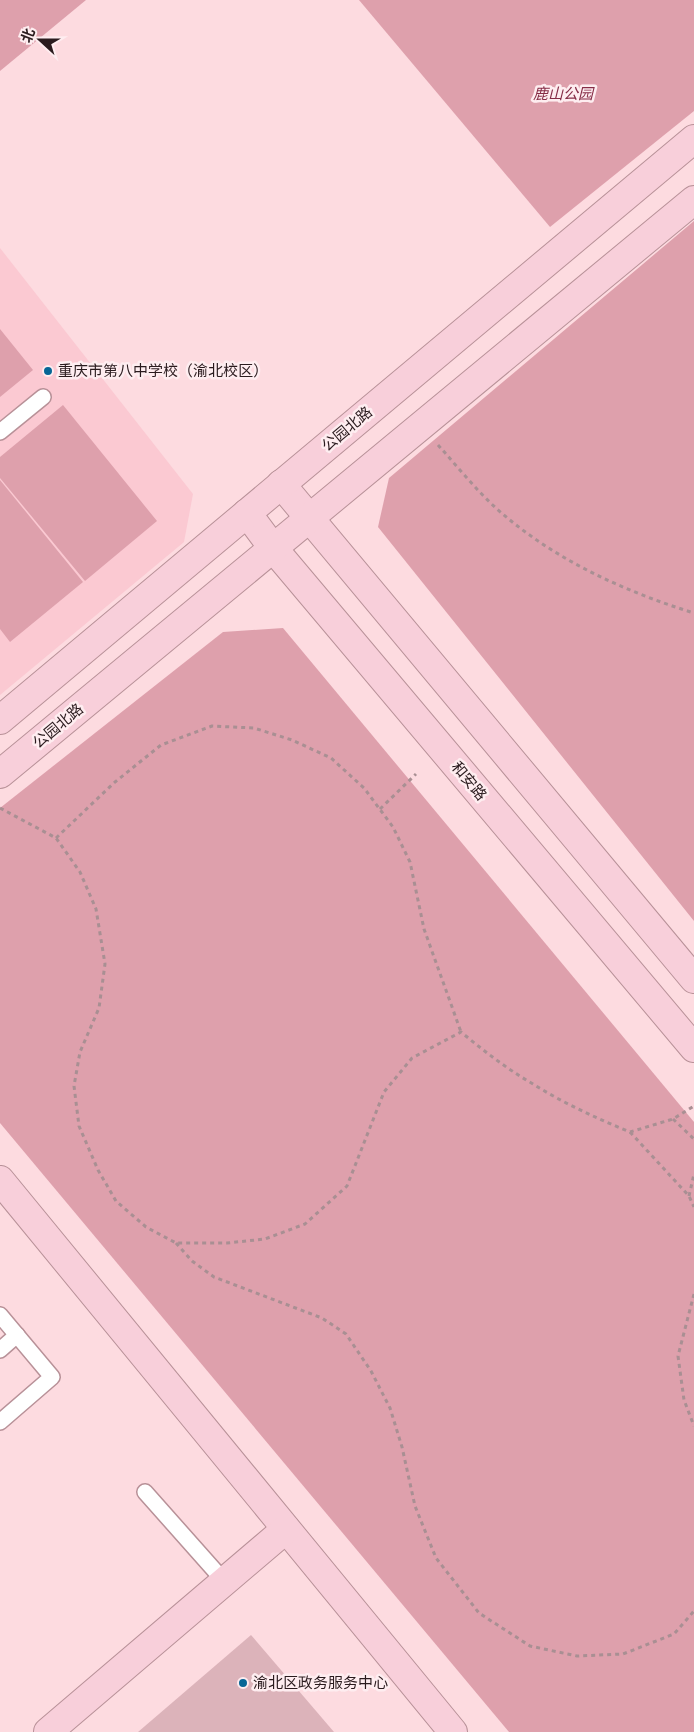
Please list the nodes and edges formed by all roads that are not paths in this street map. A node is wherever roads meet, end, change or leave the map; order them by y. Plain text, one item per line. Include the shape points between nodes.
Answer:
1 (694, 139) edge
2 (694, 200) edge
3 (43, 397) dead end
4 (0, 432) edge
5 (281, 484) junction
6 (247, 514) junction
7 (308, 518) junction
8 (273, 548) junction
9 (0, 720) edge
10 (0, 774) edge
11 (694, 979) edge
12 (694, 1048) edge
13 (0, 1180) edge
14 (0, 1315) edge
15 (17, 1335) junction
16 (0, 1350) edge
17 (0, 1422) edge
18 (145, 1492) dead end
19 (286, 1529) junction
20 (224, 1581) junction
21 (48, 1732) edge
22 (452, 1732) edge

1 - 5 main road, 公园北路
2 - 7 main road, 公园北路
3 - 4 lane
5 - 6 main road, 公园北路
5 - 7 main road
6 - 8 main road, 和安路
6 - 9 main road, 公园北路
7 - 8 main road, 公园北路
7 - 11 main road
8 - 10 main road, 公园北路
8 - 12 main road, 和安路
13 - 19 main road
14 - 15 lane
15 - 16 lane
15 - 17 lane via 52,1377
18 - 20 lane
19 - 20 main road
19 - 22 main road
20 - 21 main road

